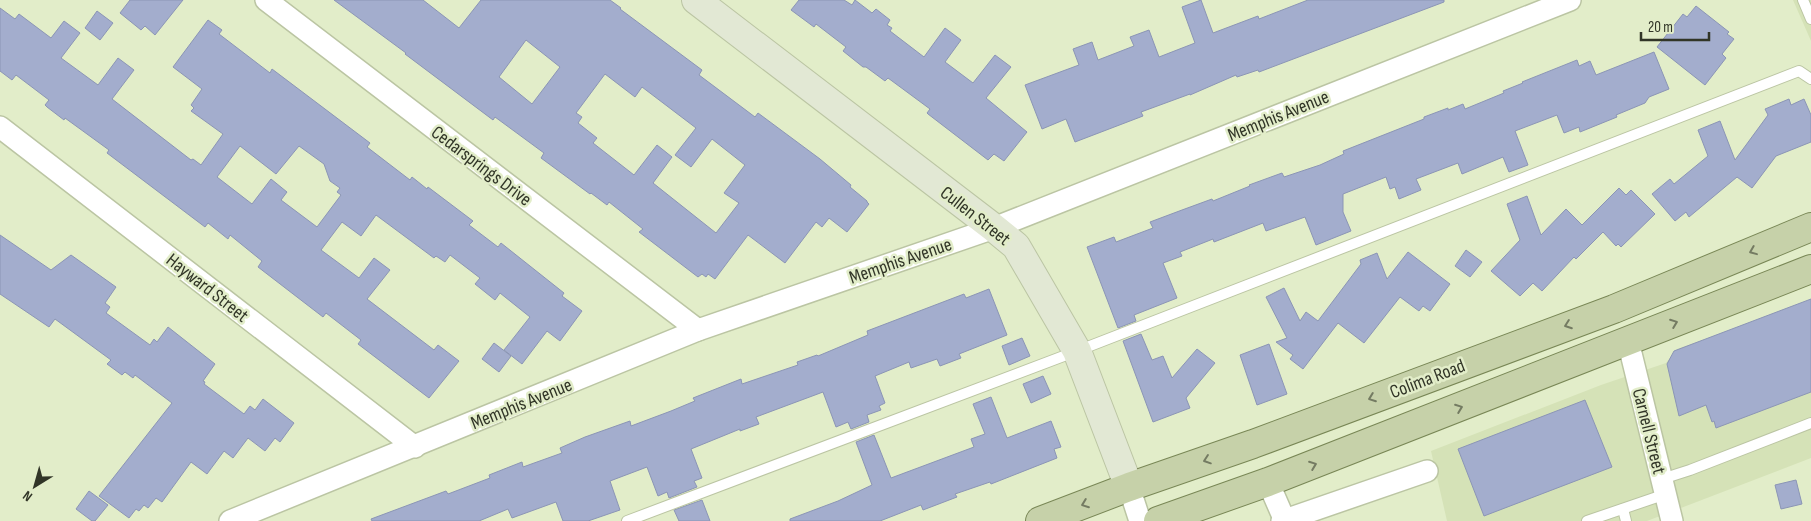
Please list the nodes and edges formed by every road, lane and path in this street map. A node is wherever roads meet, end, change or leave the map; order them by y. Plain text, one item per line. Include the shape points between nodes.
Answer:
1 (266, 0) edge
2 (696, 0) edge
3 (1570, 0) edge
4 (1803, 0) edge
5 (1811, 19) edge
6 (1811, 79) edge
7 (0, 127) edge
8 (1811, 227) edge
9 (994, 228) junction
10 (1811, 269) edge
11 (1614, 308) junction
12 (698, 330) junction
13 (1628, 341) junction
14 (1077, 351) junction
15 (1811, 423) edge
16 (1252, 444) junction
17 (415, 447) junction
18 (1427, 471) dead end
19 (1268, 482) junction
20 (1129, 487) junction
21 (1664, 487) junction
22 (1623, 509) junction
23 (230, 521) edge
24 (627, 521) edge
25 (1040, 521) edge
26 (1140, 521) edge
27 (1158, 521) edge
28 (1284, 521) edge
29 (1587, 521) edge
30 (1626, 521) edge
31 (1672, 521) edge

1 - 12 street, Cedarsprings Drive
2 - 9 street, Cullen Street
3 - 9 street, Memphis Avenue
4 - 5 lane
6 - 14 lane via 1799,71
7 - 17 street, Hayward Street
8 -> 11 main road, Colima Road
9 - 12 street, Memphis Avenue
9 - 14 street, Cullen Street via 1016,246
13 -> 10 main road, Colima Road
11 - 13 main road
11 -> 16 main road, Colima Road
12 - 17 street, Memphis Avenue
19 -> 13 main road, Colima Road
13 - 21 street, Carnell Street
14 - 20 street, Cullen Street
14 - 24 lane
15 - 21 lane via 1690,470
16 - 19 main road
16 -> 20 main road, Colima Road
17 - 23 street, Memphis Avenue
18 - 28 street
19 - 27 main road, Colima Road
19 - 28 street
20 -> 25 main road, Colima Road
20 - 26 street, Cullen Street
21 - 22 lane
21 - 31 street, Carnell Street
22 - 29 lane
22 - 30 lane

